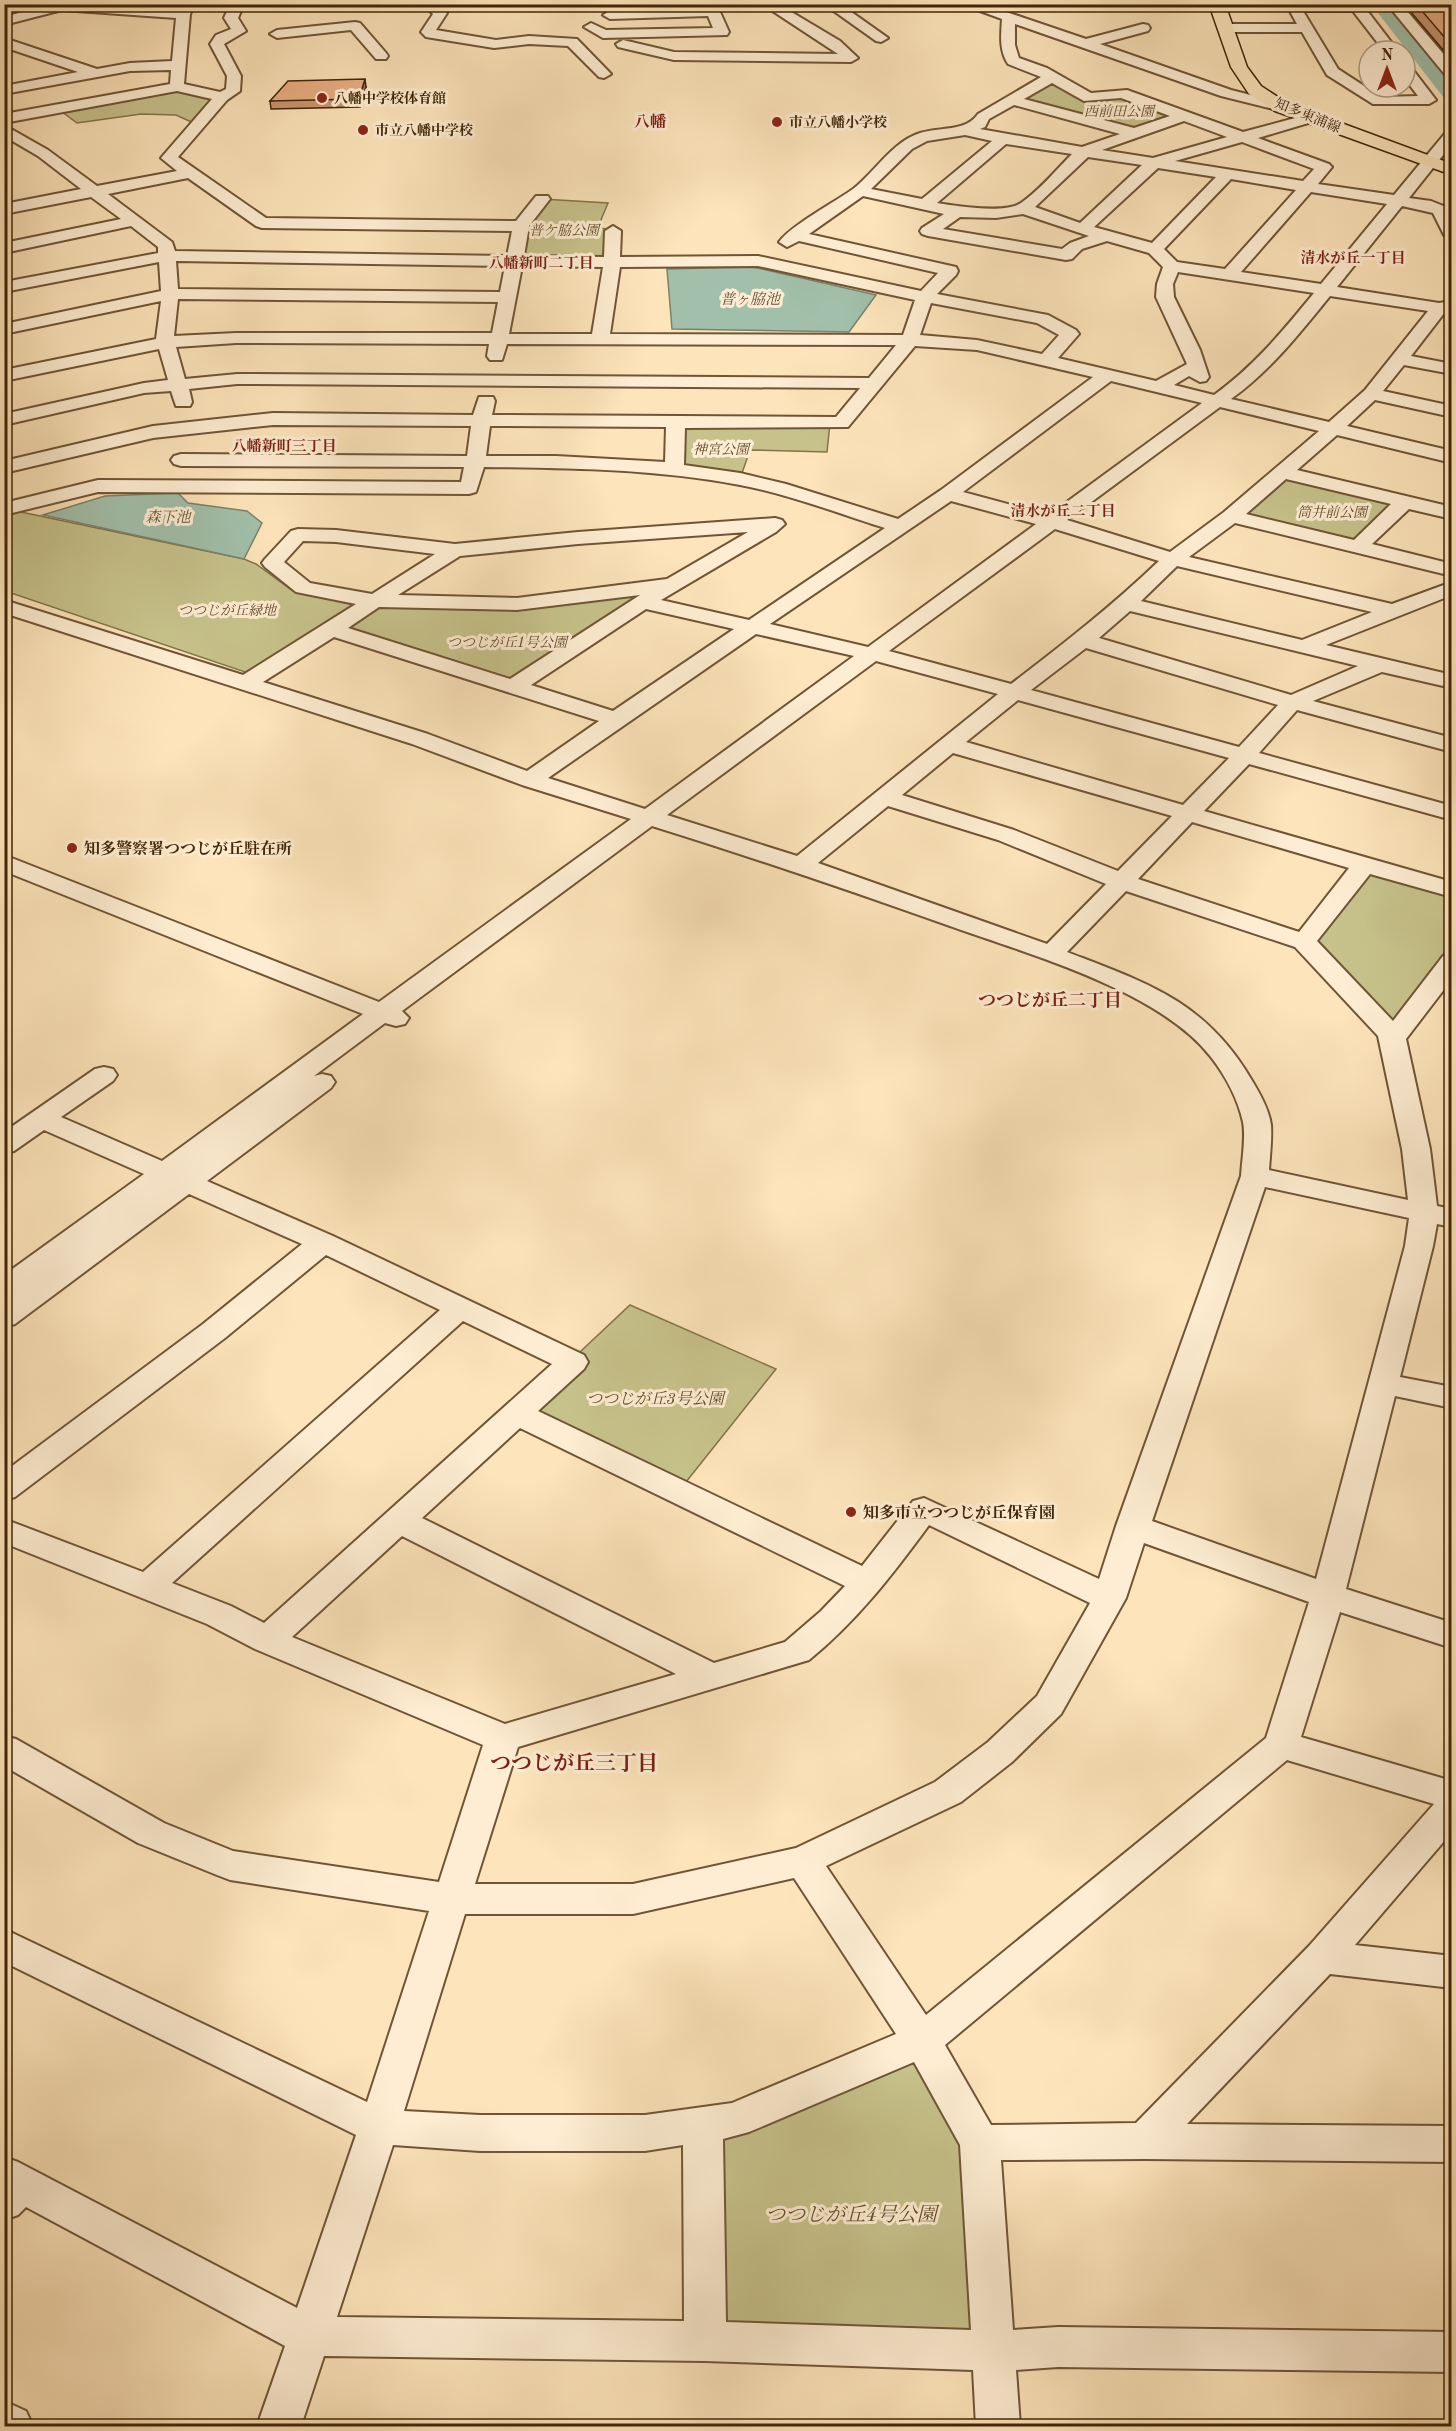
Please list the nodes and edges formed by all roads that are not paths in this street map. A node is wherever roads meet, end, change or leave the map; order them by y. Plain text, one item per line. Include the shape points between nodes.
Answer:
1 (237, 4) edge
2 (429, 4) edge
3 (768, 4) edge
4 (830, 4) edge
5 (967, 4) edge
6 (1217, 4) edge
7 (1393, 4) edge
8 (1293, 6) edge
9 (1356, 6) edge
10 (1032, 8) dead end
11 (186, 9) edge
12 (608, 10) edge
13 (1008, 17) junction
14 (4, 21) edge
15 (1143, 28) dead end
16 (1225, 28) junction
17 (1305, 28) junction
18 (597, 31) junction
19 (257, 32) junction
20 (881, 38) dead end
21 (1382, 39) edge
22 (4, 42) edge
23 (572, 42) junction
24 (1083, 44) junction
25 (285, 49) dead end
26 (381, 56) dead end
27 (180, 65) junction
28 (12, 74) dead end
29 (97, 74) junction
30 (604, 74) dead end
31 (1452, 74) edge
32 (1051, 77) junction
33 (41, 84) junction
34 (1417, 84) edge
35 (177, 87) junction
36 (1357, 88) edge
37 (4, 90) edge
38 (222, 97) junction
39 (1375, 99) edge
40 (1012, 100) junction
41 (1281, 107) junction
42 (1183, 116) junction
43 (4, 118) edge
44 (1310, 118) junction
45 (4, 129) edge
46 (965, 130) junction
47 (1135, 133) junction
48 (1452, 134) edge
49 (1240, 137) junction
50 (1003, 139) junction
51 (1085, 151) junction
52 (1155, 162) junction
53 (1439, 163) edge
54 (190, 173) junction
55 (1228, 174) junction
56 (1305, 188) junction
57 (93, 191) junction
58 (860, 191) junction
59 (542, 199) dead end
60 (1404, 202) junction
61 (926, 204) junction
62 (7, 206) edge
63 (1018, 210) junction
64 (957, 212) junction
65 (134, 221) junction
66 (521, 226) junction
67 (1083, 230) junction
68 (613, 231) dead end
69 (1452, 234) edge
70 (796, 236) junction
71 (1104, 236) junction
72 (919, 238) junction
73 (982, 241) junction
74 (4, 248) edge
75 (1155, 249) junction
76 (167, 256) junction
77 (893, 258) junction
78 (515, 260) junction
79 (758, 261) junction
80 (612, 262) junction
81 (1172, 266) junction
82 (948, 273) junction
83 (1229, 275) junction
84 (5, 287) edge
85 (1333, 292) junction
86 (170, 294) junction
87 (508, 297) junction
88 (925, 297) junction
89 (1445, 307) edge
90 (41, 321) junction
91 (4, 329) edge
92 (499, 339) junction
93 (600, 339) junction
94 (910, 340) junction
95 (166, 342) junction
96 (1399, 359) junction
97 (1046, 360) junction
98 (1452, 369) edge
99 (1107, 375) junction
100 (4, 376) edge
101 (491, 380) junction
102 (876, 383) junction
103 (178, 386) junction
104 (1158, 387) junction
105 (1371, 394) junction
106 (1225, 403) junction
107 (1452, 412) edge
108 (4, 420) edge
109 (481, 420) junction
110 (676, 422) junction
111 (189, 426) junction
112 (1334, 428) junction
113 (1452, 457) edge
114 (181, 460) junction
115 (477, 463) junction
116 (4, 467) edge
117 (674, 470) junction
118 (1282, 472) junction
119 (177, 486) junction
120 (948, 494) junction
121 (822, 501) junction
122 (1405, 502) junction
123 (4, 509) edge
124 (1452, 513) edge
125 (1231, 516) junction
126 (775, 524) junction
127 (1060, 524) junction
128 (901, 526) junction
129 (1358, 547) junction
130 (455, 550) junction
131 (1173, 558) junction
132 (1452, 570) edge
133 (671, 585) junction
134 (1448, 592) edge
135 (375, 601) junction
136 (643, 602) junction
137 (1126, 604) junction
138 (4, 606) edge
139 (1393, 611) junction
140 (751, 627) junction
141 (331, 629) junction
142 (1083, 640) junction
143 (1305, 646) junction
144 (871, 654) junction
145 (894, 659) junction
146 (1381, 664) junction
147 (1452, 682) edge
148 (245, 684) junction
149 (514, 686) junction
150 (1013, 693) junction
151 (1292, 702) junction
152 (616, 718) junction
153 (950, 745) junction
154 (1452, 745) edge
155 (1244, 756) junction
156 (530, 780) junction
157 (887, 798) junction
158 (1452, 813) edge
159 (1187, 815) junction
160 (659, 820) junction
161 (4, 862) edge
162 (801, 865) junction
163 (1364, 866) junction
164 (1120, 881) junction
165 (1452, 890) edge
166 (1304, 942) junction
167 (1051, 954) junction
168 (1450, 966) edge
169 (393, 1017) junction
170 (1393, 1039) junction
171 (104, 1075) dead end
172 (42, 1119) junction
173 (4, 1145) edge
174 (1255, 1176) junction
175 (176, 1178) junction
176 (1438, 1215) edge
177 (323, 1242) junction
178 (4, 1290) edge
179 (460, 1308) junction
180 (4, 1317) edge
181 (1382, 1383) junction
182 (1452, 1398) edge
183 (515, 1413) junction
184 (4, 1489) edge
185 (398, 1520) junction
186 (1132, 1526) junction
187 (4, 1530) edge
188 (868, 1583) junction
189 (148, 1586) junction
190 (1328, 1596) junction
191 (1109, 1598) junction
192 (1452, 1636) edge
193 (267, 1640) junction
194 (710, 1676) junction
195 (503, 1738) junction
196 (1281, 1745) junction
197 (4, 1749) edge
198 (1452, 1795) edge
199 (1452, 1807) edge
200 (803, 1861) junction
201 (452, 1899) junction
202 (4, 1944) edge
203 (1322, 1957) junction
204 (1452, 1972) edge
205 (922, 2041) junction
206 (703, 2124) junction
207 (379, 2127) junction
208 (1145, 2141) junction
209 (980, 2142) junction
210 (1452, 2144) edge
211 (10, 2187) edge
212 (308, 2336) junction
213 (705, 2341) junction
214 (993, 2351) junction
215 (1452, 2352) edge
216 (4, 2422) edge
217 (11, 2427) edge
218 (279, 2427) edge
219 (999, 2427) edge

1 - 19 street via 231,18
2 - 23 street via 440,13 428,32 431,34 494,44 529,40
3 - 18 street via 835,44 851,58 674,56 625,44
4 - 20 street
5 - 13 street
6 - 16 main road, 知多東浦線
7 - 31 street
8 - 9 street
8 - 17 street
9 - 21 street
10 - 13 street
11 - 14 street via 62,6
11 - 27 street
12 - 18 street
12 - 18 street via 713,12 722,32
13 - 24 street
13 - 32 street via 1012,61
15 - 24 street
16 - 17 street
16 - 41 main road, 知多東浦線 via 1249,85
17 - 36 street via 1332,72
18 - 23 street via 576,34
19 - 25 street
19 - 26 street via 312,31 319,39 363,35
19 - 38 street via 221,38 217,44 234,76 233,91
22 - 29 street
23 - 30 street
24 - 41 street via 1226,93
27 - 29 street via 130,67
27 - 35 street
28 - 33 street
29 - 33 street
32 - 40 street
32 - 42 street via 1089,99 1122,93
33 - 37 street
34 - 39 street via 1429,100
35 - 38 street
35 - 43 street
38 - 54 street via 169,158
40 - 46 street via 983,117 980,124
40 - 47 street
41 - 44 main road, 知多東浦線
42 - 47 street
42 - 49 street
44 - 49 street
44 - 53 main road, 知多東浦線
45 - 57 street
46 - 50 street
46 - 58 street via 923,137 907,146
47 - 51 street
48 - 53 street
49 - 52 street
49 - 56 street via 1324,166
50 - 51 street
50 - 61 street
51 - 52 street
51 - 63 street
52 - 55 street
52 - 67 street
53 - 60 street
54 - 57 street
54 - 66 street via 262,223
55 - 56 street
55 - 75 street
56 - 60 street
56 - 83 street
57 - 62 street
57 - 65 street
58 - 61 street
58 - 70 street
59 - 66 street
60 - 69 street via 1440,210
60 - 85 street
61 - 64 street
63 - 64 street
63 - 67 street
63 - 73 street
64 - 72 street
65 - 74 street
65 - 76 street via 166,245
66 - 78 street
67 - 71 street
68 - 80 street
70 - 77 street
70 - 79 street
71 - 73 street via 1076,246 1066,255
71 - 75 street
72 - 73 street
72 - 77 street
73 - 82 street
75 - 81 street
76 - 78 street
76 - 84 street
76 - 86 street
77 - 82 street
78 - 80 street
78 - 87 street
79 - 80 street
79 - 88 street
80 - 93 street
81 - 83 street
81 - 104 street via 1165,297 1200,377 1191,368
82 - 88 street
83 - 85 street
84 - 90 street
85 - 89 street
85 - 106 street via 1298,346 1267,376
86 - 87 street
86 - 90 street
86 - 95 street
87 - 92 street
88 - 94 street
88 - 97 street via 1042,318 1070,334
89 - 96 street
90 - 91 street
92 - 93 street
92 - 95 street via 283,337
92 - 101 street
93 - 94 street
94 - 97 street via 977,345
94 - 102 street
95 - 100 street
95 - 103 street
96 - 98 street
96 - 105 street
97 - 99 street
99 - 104 street
99 - 120 street
101 - 102 street
101 - 103 street via 237,379
101 - 109 street
102 - 110 street via 841,423
103 - 108 street via 144,388
103 - 111 street
104 - 106 street
105 - 107 street
105 - 112 street
106 - 112 street
106 - 127 street
109 - 110 street
109 - 111 street via 273,419
109 - 115 street
110 - 117 street
111 - 114 street
111 - 116 street
112 - 113 street
112 - 118 street
114 - 115 street
114 - 119 street
115 - 117 street via 556,462
115 - 119 street via 469,488
117 - 121 street via 740,479
118 - 122 street
118 - 125 street
119 - 123 street via 98,486
120 - 127 street
120 - 128 street
121 - 126 street
121 - 128 street
122 - 124 street
122 - 129 street
125 - 129 street
125 - 131 street
126 - 130 street
126 - 133 street
127 - 131 street
127 - 144 street
127 - 145 street
128 - 140 street
129 - 132 street
130 - 135 street
130 - 135 street via 298,535 272,563 303,588
131 - 137 street
131 - 139 street
133 - 135 street via 516,604
133 - 136 street
134 - 139 street
135 - 141 street
136 - 140 street
136 - 149 street
137 - 142 street
137 - 143 street
138 - 148 street
139 - 143 street
140 - 144 street
140 - 152 street
141 - 148 street
141 - 149 street
142 - 150 street
142 - 151 street
143 - 146 street
144 - 145 street
144 - 160 street
145 - 150 street
145 - 160 street
146 - 147 street
146 - 151 street
148 - 156 street via 420,739
149 - 152 street
150 - 153 street
150 - 155 street
151 - 154 street
151 - 155 street
152 - 156 street
153 - 157 street
153 - 159 street
155 - 158 street
155 - 159 street
156 - 160 street
157 - 162 street
157 - 164 street via 1006,835
159 - 163 street
159 - 164 street
160 - 162 street
160 - 169 street
161 - 169 street
162 - 167 street
163 - 165 street
163 - 166 street
164 - 166 street
164 - 167 street
166 - 170 street
167 - 174 street via 1140,989 1194,1023 1221,1052 1246,1093 1257,1123
168 - 170 street
169 - 175 street
170 - 176 street via 1416,1149
171 - 172 street
172 - 173 street
172 - 175 street
174 - 176 street
174 - 186 street
175 - 177 street
175 - 178 street
175 - 180 street
176 - 181 street via 1419,1246
177 - 179 street
177 - 184 street via 214,1331
179 - 183 street via 573,1362
179 - 189 street
181 - 182 street
181 - 190 street
183 - 185 street
183 - 188 street
185 - 193 street
185 - 194 street
186 - 190 street
186 - 191 street
187 - 189 street
188 - 191 street via 924,1509
188 - 194 street via 825,1631 797,1651
189 - 193 street
190 - 192 street
190 - 196 street
191 - 200 street via 1049,1705 1000,1752 948,1792
193 - 195 street
194 - 195 street
195 - 201 street
196 - 198 street
196 - 205 street
197 - 201 street via 151,1833 230,1865
199 - 203 street
200 - 201 street via 633,1899
200 - 205 street
201 - 207 street
202 - 207 street
203 - 204 street
203 - 208 street
205 - 206 street via 735,2120
205 - 209 street
206 - 207 street via 645,2133 480,2133
206 - 213 street
207 - 212 street
208 - 209 street
208 - 210 street
209 - 214 street
211 - 212 street
212 - 213 street
212 - 218 street
213 - 214 street
214 - 215 street via 1058,2347
214 - 219 street
216 - 217 street

